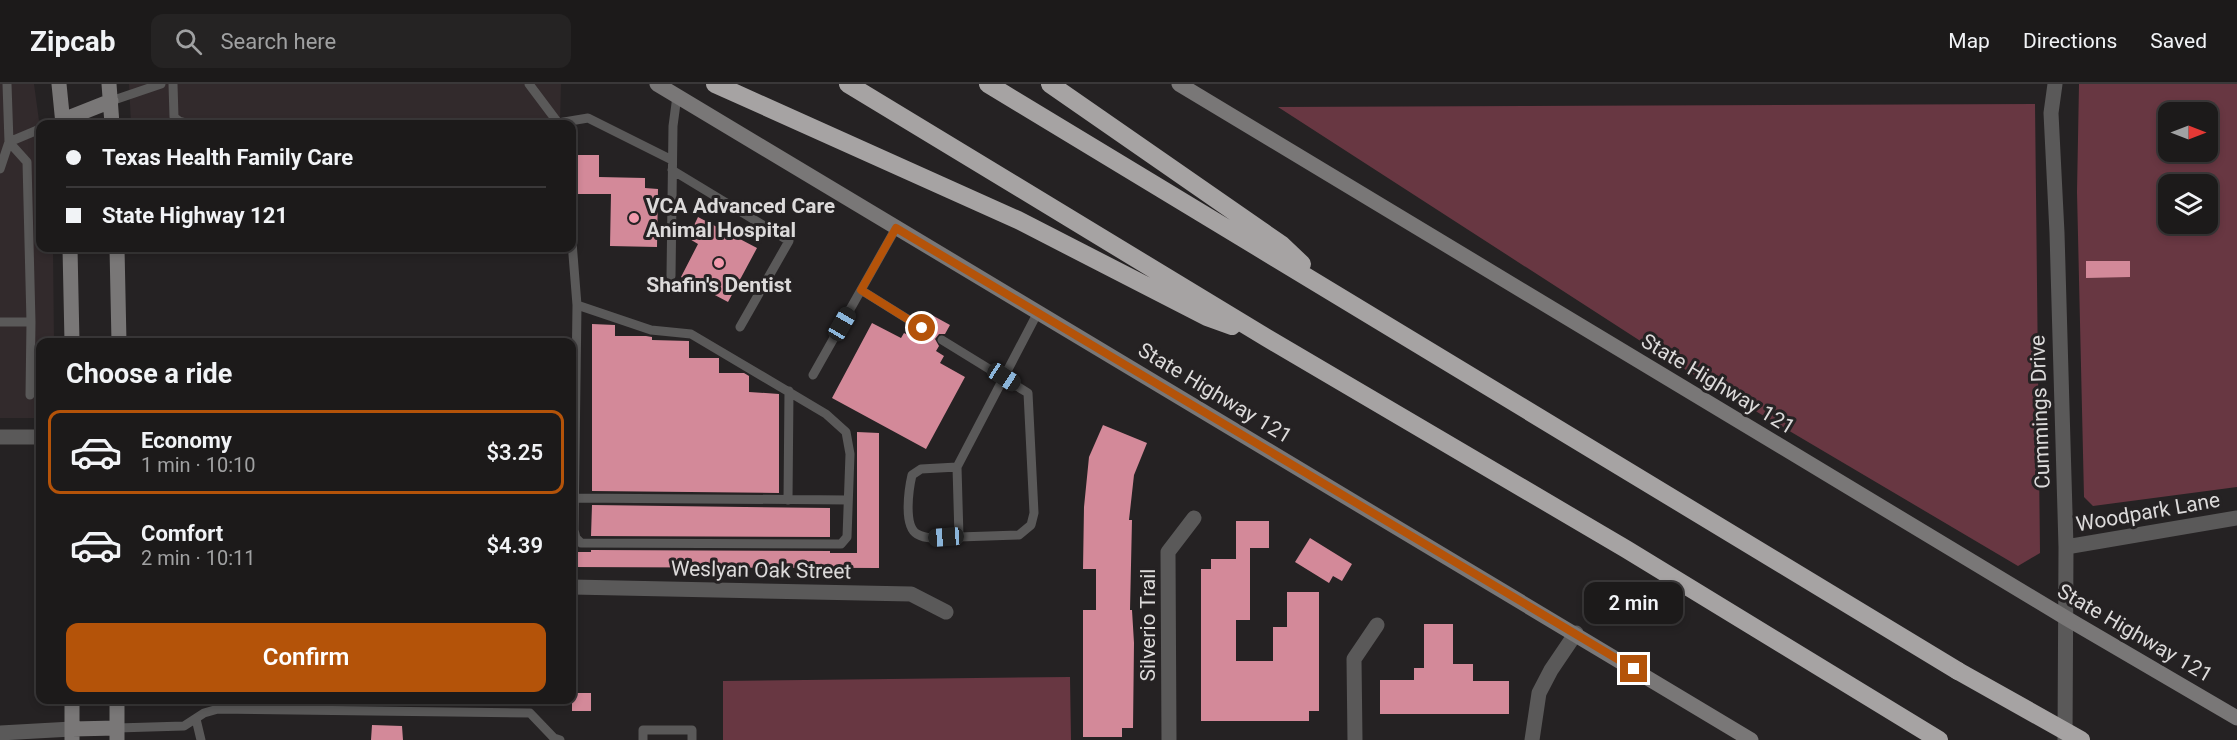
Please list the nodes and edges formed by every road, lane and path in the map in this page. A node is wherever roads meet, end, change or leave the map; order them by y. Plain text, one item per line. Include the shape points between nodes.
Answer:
1 (7, 84) edge
2 (59, 84) edge
3 (109, 84) edge
4 (161, 84) edge
5 (173, 84) edge
6 (529, 84) edge
7 (657, 84) edge
8 (714, 84) edge
9 (848, 84) edge
10 (988, 84) edge
11 (1050, 84) edge
12 (1179, 84) edge
13 (2055, 84) edge
14 (677, 96) junction
15 (111, 101) junction
16 (59, 120) edge
17 (66, 120) edge
18 (112, 120) edge
19 (177, 120) edge
20 (556, 120) edge
21 (576, 120) edge
22 (36, 131) edge
23 (9, 142) junction
24 (672, 165) junction
25 (0, 169) edge
26 (896, 228) junction
27 (70, 252) edge
28 (117, 252) edge
29 (573, 252) edge
30 (671, 276) dead end
31 (1327, 288) junction
32 (861, 290) junction
33 (577, 305) junction
34 (1038, 312) junction
35 (0, 322) edge
36 (31, 322) junction
37 (740, 327) dead end
38 (922, 328) dead end
39 (72, 338) edge
40 (118, 338) edge
41 (1267, 338) junction
42 (942, 340) dead end
43 (576, 369) edge
44 (813, 375) dead end
45 (1004, 377) junction
46 (789, 391) junction
47 (30, 395) dead end
48 (36, 436) edge
49 (0, 437) edge
50 (957, 467) junction
51 (576, 498) edge
52 (788, 500) junction
53 (848, 500) junction
54 (1194, 518) dead end
55 (2237, 518) edge
56 (959, 537) junction
57 (576, 538) edge
58 (2066, 547) junction
59 (576, 587) edge
60 (946, 612) dead end
61 (2066, 618) junction
62 (1377, 625) dead end
63 (1576, 633) junction
64 (72, 704) edge
65 (117, 704) edge
66 (2237, 718) edge
67 (196, 719) junction
68 (0, 733) edge
69 (72, 734) edge
70 (117, 734) edge
71 (201, 740) edge
72 (560, 740) edge
73 (643, 740) edge
74 (692, 740) edge
75 (1169, 740) edge
76 (1355, 740) edge
77 (1532, 740) edge
78 (1751, 740) edge
79 (1939, 740) edge
80 (2066, 740) edge
81 (2081, 740) edge

1 - 23 lane
2 - 16 main road
3 - 15 main road
4 - 15 lane
5 - 19 lane
6 - 20 lane
7 - 14 main road, State Highway 121
8 - 41 highway via 1018,220 1207,317
9 - 41 highway
10 - 31 highway
11 - 31 highway via 1282,244
12 - 61 main road, State Highway 121
13 - 58 street, Cummings Drive via 2051,113
14 - 24 lane
14 - 26 main road, State Highway 121
15 - 17 main road
15 - 18 main road
21 - 24 lane via 588,118
22 - 23 lane
23 - 25 lane
23 - 36 lane via 27,162
24 - 30 lane
24 - 37 lane via 789,241
26 - 32 lane
26 - 34 main road, State Highway 121
27 - 39 main road
28 - 40 main road
29 - 33 lane
31 - 81 highway, bridge via 1958,671
32 - 38 lane
32 - 44 lane
33 - 43 lane
33 - 46 lane via 651,330 691,334
34 - 45 lane
34 - 63 main road, State Highway 121
35 - 36 lane
36 - 47 lane
41 - 79 highway via 1626,549
42 - 45 lane
45 - 50 lane
45 - 56 lane via 1028,393 1034,513 1031,525 1019,535
46 - 52 lane
46 - 53 lane via 846,432 850,454
48 - 49 street
50 - 56 lane
50 - 56 lane via 921,469 912,475 908,493 909,526 916,534
51 - 52 lane
52 - 53 lane
53 - 57 lane via 847,537 841,544 581,543
54 - 75 street, Silverio Trail via 1168,552
55 - 58 street, Woodpark Lane
58 - 61 street, Cummings Drive
59 - 60 street, Weslyan Oak Street via 911,594
61 - 66 main road, State Highway 121
61 - 80 street, Cummings Drive
62 - 76 street via 1354,659
63 - 77 street via 1539,693
63 - 78 main road, State Highway 121
64 - 69 main road
65 - 70 main road
67 - 70 lane via 177,728
67 - 71 lane
67 - 72 lane via 218,709 530,713
68 - 69 street
69 - 70 main road
73 - 74 lane via 643,730 692,730

